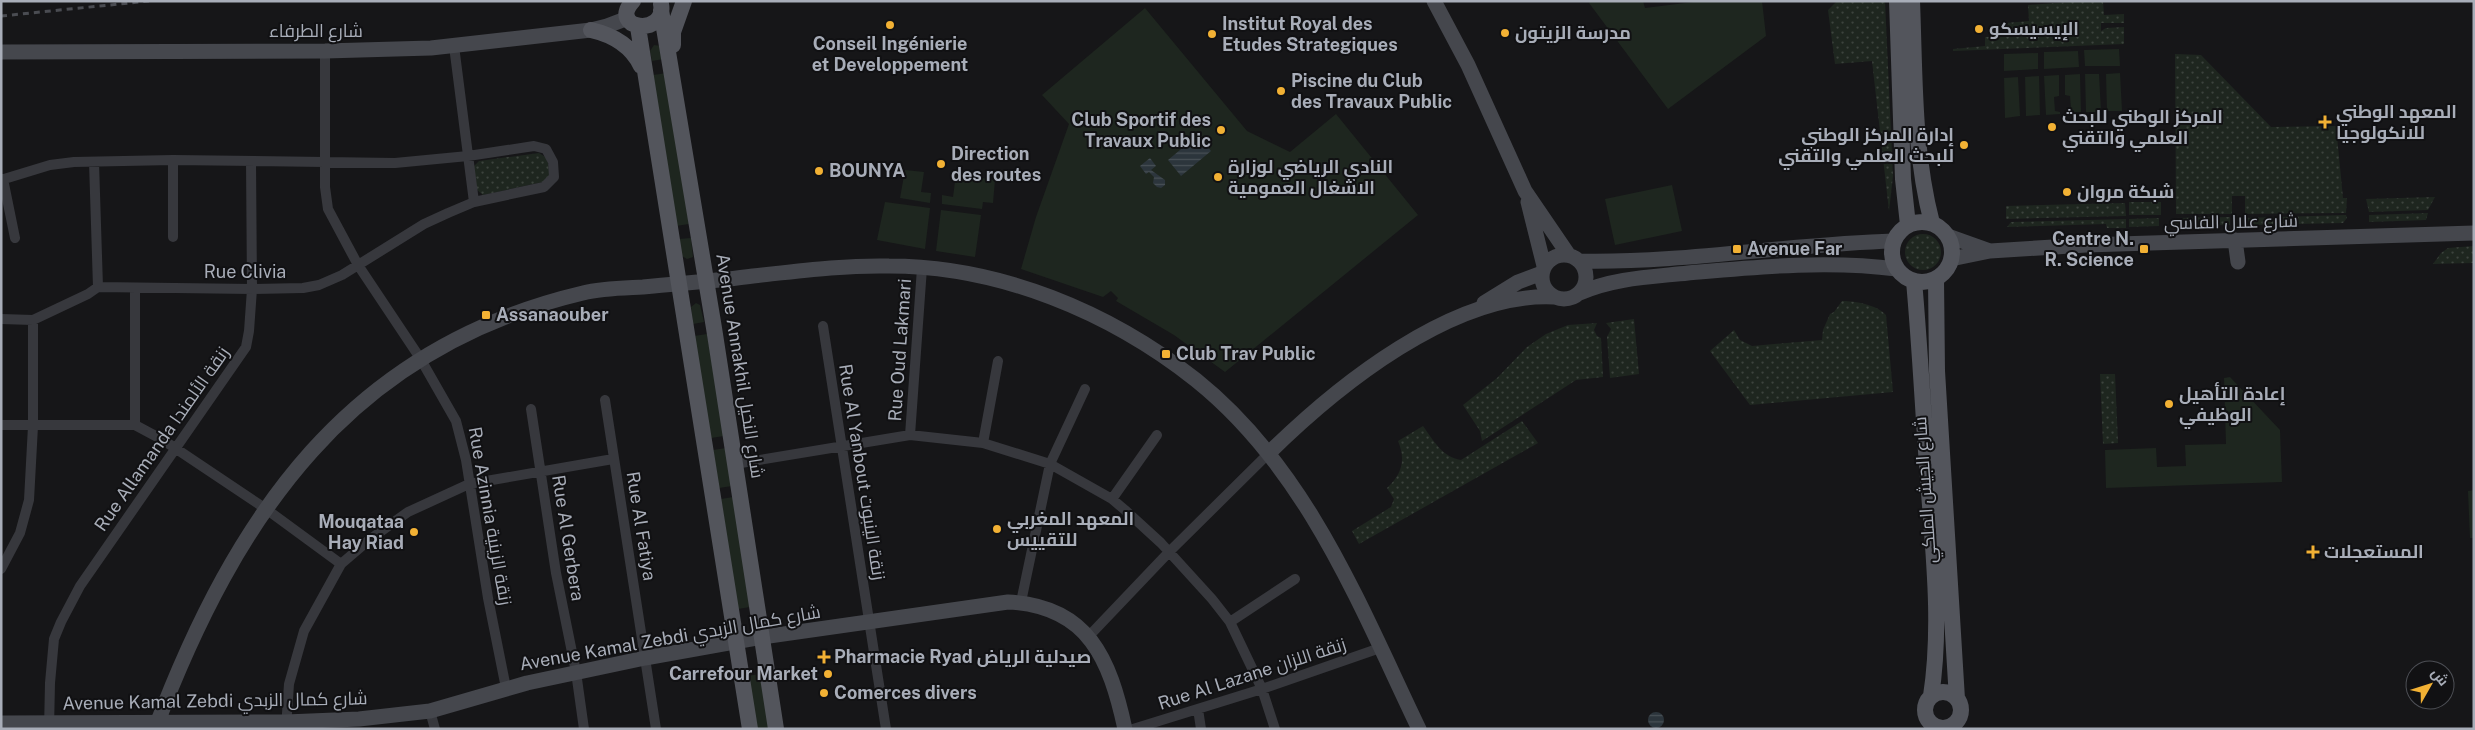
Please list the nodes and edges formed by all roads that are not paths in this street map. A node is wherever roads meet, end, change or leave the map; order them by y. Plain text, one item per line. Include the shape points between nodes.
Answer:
1 (633, 1) edge
2 (684, 1) edge
3 (1434, 1) edge
4 (1897, 1) edge
5 (1912, 1) edge
6 (660, 4) edge
7 (633, 22) junction
8 (591, 30) junction
9 (454, 46) junction
10 (325, 51) junction
11 (1, 52) edge
12 (672, 67) junction
13 (644, 72) junction
14 (468, 156) junction
15 (173, 160) junction
16 (251, 161) junction
17 (325, 161) junction
18 (94, 162) junction
19 (2, 179) edge
20 (1526, 191) junction
21 (474, 202) junction
22 (1932, 223) junction
23 (1908, 224) junction
24 (2474, 233) edge
25 (1948, 236) junction
26 (173, 237) dead end
27 (15, 238) dead end
28 (2236, 240) junction
29 (1893, 241) junction
30 (1990, 251) junction
31 (1574, 258) junction
32 (1951, 259) junction
33 (2238, 262) dead end
34 (358, 266) junction
35 (922, 268) junction
36 (1897, 269) junction
37 (1543, 270) junction
38 (1936, 279) junction
39 (706, 281) junction
40 (1914, 281) junction
41 (678, 283) junction
42 (98, 287) junction
43 (135, 289) junction
44 (252, 289) junction
45 (1580, 293) junction
46 (1554, 297) junction
47 (1477, 309) junction
48 (1, 319) edge
49 (33, 320) junction
50 (823, 326) dead end
51 (420, 358) junction
52 (998, 361) dead end
53 (1085, 389) dead end
54 (605, 400) dead end
55 (531, 408) dead end
56 (135, 424) junction
57 (1, 425) edge
58 (33, 426) junction
59 (910, 435) junction
60 (1157, 435) dead end
61 (983, 443) junction
62 (842, 447) junction
63 (175, 449) junction
64 (1269, 453) junction
65 (613, 459) junction
66 (735, 464) junction
67 (1050, 464) junction
68 (540, 470) junction
69 (470, 484) junction
70 (1112, 500) junction
71 (266, 509) junction
72 (1169, 552) junction
73 (341, 564) junction
74 (1, 569) edge
75 (1295, 579) dead end
76 (1021, 602) junction
77 (1230, 622) junction
78 (868, 623) junction
79 (1089, 636) junction
80 (762, 637) junction
81 (736, 641) junction
82 (1380, 648) junction
83 (645, 658) junction
84 (576, 672) junction
85 (506, 688) junction
86 (1262, 689) junction
87 (1931, 696) junction
88 (1957, 699) junction
89 (1198, 709) junction
90 (430, 711) junction
91 (1, 723) edge
92 (359, 724) edge
93 (157, 725) edge
94 (286, 725) edge
95 (49, 726) edge
96 (1956, 726) edge
97 (1938, 728) edge
98 (435, 729) edge
99 (584, 729) edge
100 (656, 729) edge
101 (750, 729) edge
102 (776, 729) edge
103 (886, 729) edge
104 (1125, 729) edge
105 (1133, 729) edge
106 (1201, 729) edge
107 (1275, 729) edge
108 (1419, 729) edge

1 - 7 main road via 627,11
2 - 12 main road via 673,32
3 - 20 street via 1468,65
4 - 23 main road
5 - 22 main road via 1918,148
6 - 7 main road via 655,20 645,26
6 - 12 main road, Avenue Annakhil شارع النخيل
7 - 8 street, شارع الطرفاء
7 - 13 main road
8 - 9 street, شارع الطرفاء
8 - 13 main road via 616,38 627,46
9 - 10 street, شارع الطرفاء
9 - 14 street
10 - 11 street, شارع الطرفاء
10 - 17 street, Rue Azinnia زنقة الزينية
12 - 39 main road, Avenue Annakhil شارع النخيل
13 - 41 main road
14 - 17 street, Rue Clivia via 387,163
14 - 21 street
14 - 21 street, Rue Clivia via 538,146 549,153 555,169 554,177 544,187
15 - 16 street, Rue Clivia
15 - 18 street, Rue Clivia
15 - 26 street
16 - 17 street, Rue Clivia
16 - 44 street, Rue Allamanda زنقة الألمندا
17 - 34 street, Rue Azinnia زنقة الزينية via 328,210
18 - 19 street, Rue Clivia via 50,165
18 - 42 street
19 - 27 street
20 - 31 street
20 - 37 street
21 - 34 street, Rue Clivia via 424,224
22 - 23 main road
22 - 25 main road
23 - 29 main road
24 - 28 street, شارع علال الفاسي
25 - 30 street, شارع علال الفاسي
25 - 32 main road
28 - 30 street, شارع علال الفاسي
28 - 33 street
29 - 31 street via 1725,255
29 - 36 main road via 1892,260
30 - 32 street, شارع علال الفاسي
31 - 37 street via 1554,256
31 - 45 street via 1586,274
32 - 38 main road via 1943,274
34 - 44 street, Rue Clivia via 318,285
34 - 51 street, Rue Azinnia زنقة الزينية
35 - 39 street via 842,267
35 - 59 street, Rue Oud Lakmari
35 - 64 street via 964,273 1014,285 1062,302 1123,331 1164,355 1200,383 1244,424
36 - 40 main road
36 - 45 street via 1824,264 1761,267 1613,281
37 - 46 street via 1544,287
37 - 47 street via 1504,289
38 - 40 main road
38 - 88 main road, شارع الجيش الملكي via 1938,371
39 - 41 street
39 - 66 main road, Avenue Annakhil شارع النخيل
40 - 87 main road, شارع الجيش الملكي via 1934,586 1935,664
41 - 51 street via 590,291 566,297 480,328
41 - 81 main road
42 - 43 street, Rue Clivia
42 - 49 street
43 - 44 street, Rue Clivia
43 - 56 street
44 - 63 street, Rue Allamanda زنقة الألمندا via 246,347
45 - 46 street via 1567,299
46 - 47 street via 1524,297
47 - 64 street via 1445,321 1368,370
48 - 49 street
49 - 58 street
50 - 62 street, Rue Al Yanbout زنقة الينبوت
51 - 69 street, Rue Azinnia زنقة الزينية via 456,421
51 - 71 street via 394,375 338,424 289,477
52 - 61 street
53 - 67 street
54 - 65 street, Rue Al Fatiya
55 - 68 street, Rue Al Gerbera
56 - 58 street
56 - 63 street
57 - 58 street
58 - 74 street via 26,517
59 - 61 street
59 - 62 street
60 - 70 street
61 - 67 street
62 - 66 street
62 - 78 street, Rue Al Yanbout زنقة الينبوت
63 - 71 street
63 - 95 street, Rue Allamanda زنقة الألمندا via 80,586 61,622 51,656
64 - 72 street
64 - 82 street via 1334,553
65 - 68 street
65 - 83 street, Rue Al Fatiya
66 - 80 main road, Avenue Annakhil شارع النخيل
67 - 70 street
67 - 76 street
68 - 69 street
68 - 84 street, Rue Al Gerbera
69 - 73 street via 408,512
69 - 85 street, Rue Azinnia زنقة الزينية
70 - 72 street
71 - 73 street
71 - 93 street via 202,618
72 - 77 street
72 - 79 street
73 - 94 street via 304,632 289,684
75 - 77 street
76 - 78 street, Avenue Kamal Zebdi شارع كمال الزبدي via 985,603
76 - 79 street, Avenue Kamal Zebdi شارع كمال الزبدي via 1056,613
77 - 86 street
78 - 80 street, Avenue Kamal Zebdi شارع كمال الزبدي
78 - 103 street, Rue Al Yanbout زنقة الينبوت
79 - 104 street, Avenue Kamal Zebdi شارع كمال الزبدي via 1109,669
80 - 81 street, Avenue Kamal Zebdi شارع كمال الزبدي
80 - 102 main road, Avenue Annakhil شارع النخيل
81 - 83 street, Avenue Kamal Zebdi شارع كمال الزبدي
81 - 101 main road
82 - 86 street, Rue Al Lazane زنقة اللزان
82 - 108 street
83 - 84 street, Avenue Kamal Zebdi شارع كمال الزبدي
83 - 100 street, Rue Al Fatiya
84 - 85 street, Avenue Kamal Zebdi شارع كمال الزبدي
84 - 99 street, Rue Al Gerbera
85 - 90 street, Avenue Kamal Zebdi شارع كمال الزبدي
86 - 89 street, Rue Al Lazane زنقة اللزان
86 - 107 street
87 - 88 main road via 1949,692
87 - 97 main road via 1925,712
88 - 96 main road via 1961,713
89 - 105 street, Rue Al Lazane زنقة اللزان
89 - 106 street
90 - 92 street, Avenue Kamal Zebdi شارع كمال الزبدي
90 - 98 street
91 - 95 street, Avenue Kamal Zebdi شارع كمال الزبدي
92 - 94 street, Avenue Kamal Zebdi شارع كمال الزبدي
93 - 94 street, Avenue Kamal Zebdi شارع كمال الزبدي
93 - 95 street, Avenue Kamal Zebdi شارع كمال الزبدي
96 - 97 main road

